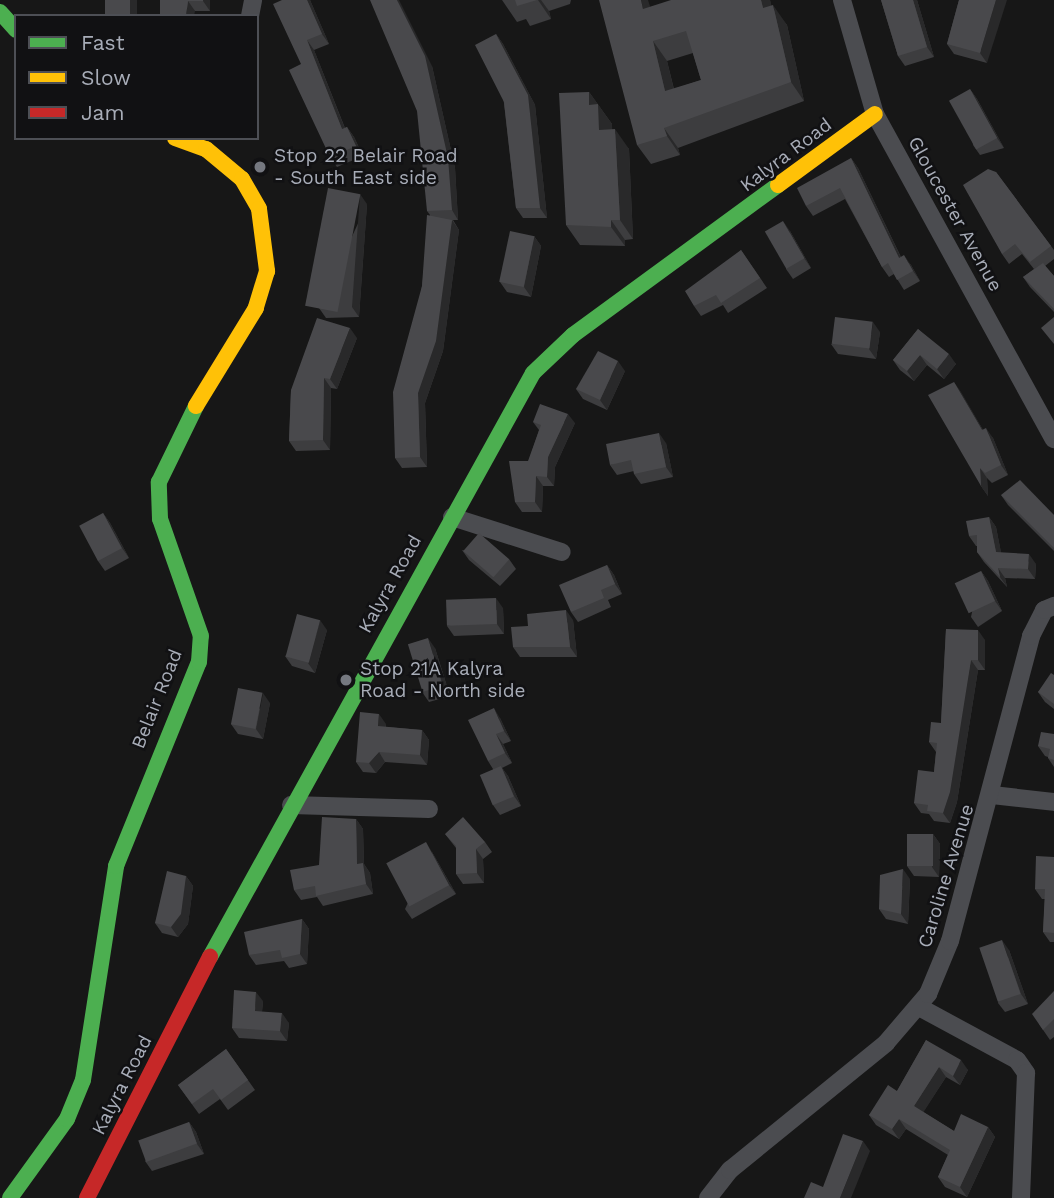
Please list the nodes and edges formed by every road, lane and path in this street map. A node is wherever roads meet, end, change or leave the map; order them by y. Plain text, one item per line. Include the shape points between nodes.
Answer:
1 (842, 0) edge
2 (0, 12) edge
3 (14, 28) edge
4 (875, 114) junction
5 (186, 140) edge
6 (208, 144) edge
7 (1054, 439) edge
8 (452, 517) junction
9 (562, 552) dead end
10 (1054, 606) edge
11 (992, 795) junction
12 (1054, 802) edge
13 (291, 805) junction
14 (429, 809) dead end
15 (919, 1007) junction
16 (10, 1198) edge
17 (86, 1198) edge
18 (708, 1198) edge
19 (1021, 1198) edge

1 - 4 street, Gloucester Avenue
2 - 3 street
4 - 7 street, Gloucester Avenue
4 - 8 street, Kalyra Road via 556,349 533,373
5 - 6 street, Belair Road
6 - 16 street, Belair Road via 242,179 267,243 256,308 170,449 159,482 160,519 193,600 199,662 116,866 83,1080 67,1119
8 - 9 street
8 - 13 street, Kalyra Road
10 - 11 street, Caroline Avenue via 1044,610 1031,636
11 - 12 street
11 - 15 street, Caroline Avenue via 950,941
13 - 14 street
13 - 17 street, Kalyra Road
15 - 18 street, Caroline Avenue via 886,1043 730,1170
15 - 19 street via 1017,1060 1026,1073

